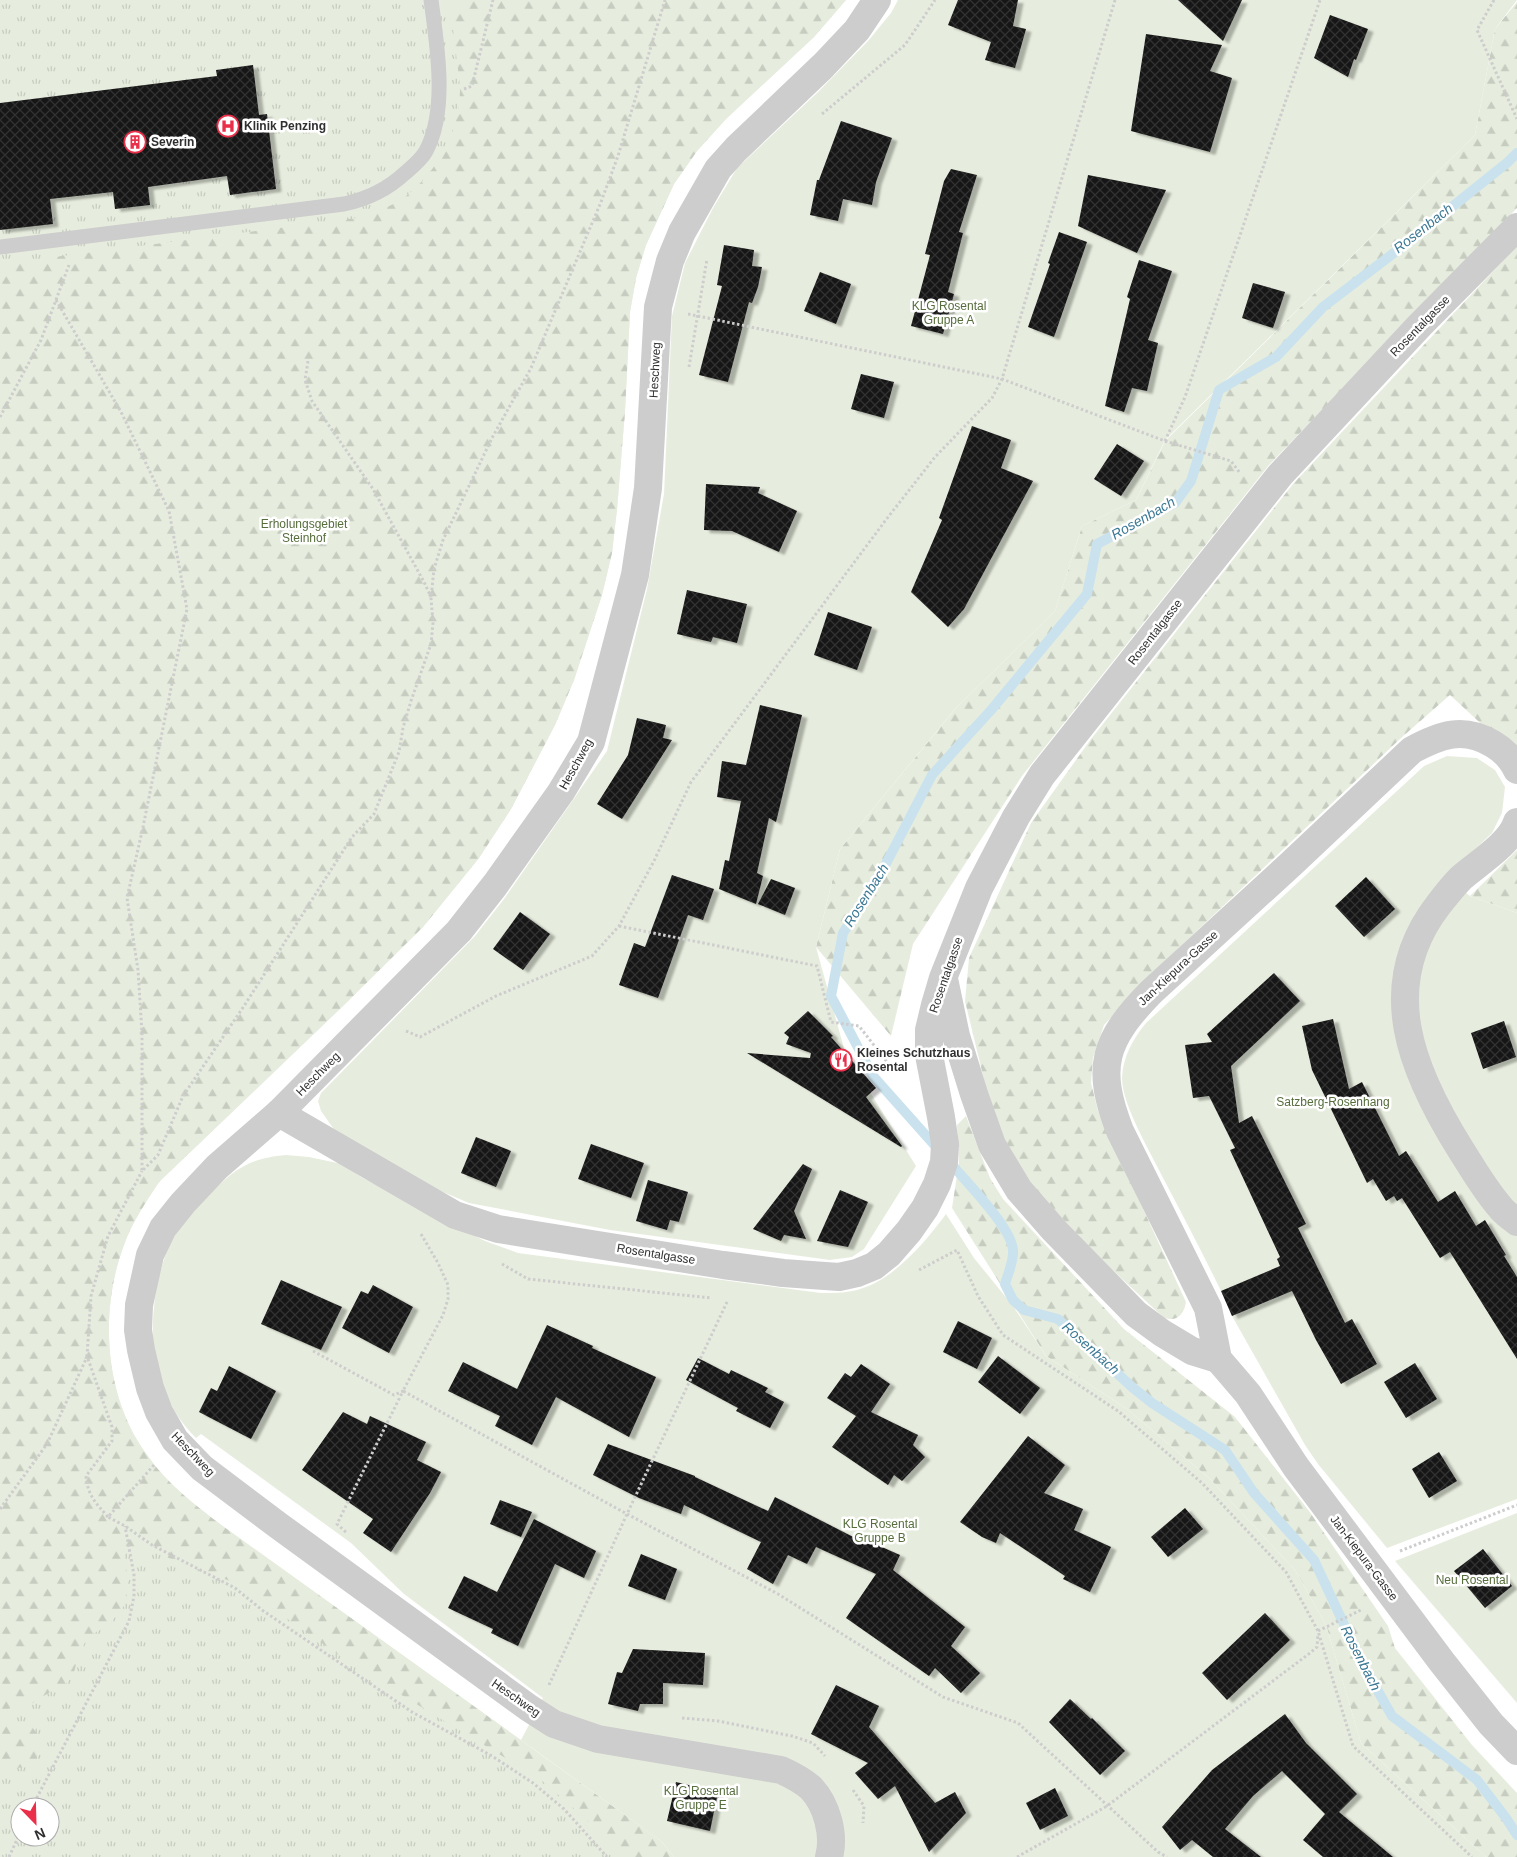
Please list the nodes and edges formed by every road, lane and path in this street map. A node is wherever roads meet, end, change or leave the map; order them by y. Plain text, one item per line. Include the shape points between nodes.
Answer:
1 (431, 0) edge
2 (493, 0) edge
3 (666, 0) edge
4 (876, 0) edge
5 (935, 0) edge
6 (1115, 0) edge
7 (1320, 0) edge
8 (1494, 0) edge
9 (440, 95) junction
10 (818, 118) dead end
11 (1517, 120) edge
12 (1517, 227) edge
13 (80, 237) junction
14 (0, 247) edge
15 (708, 254) dead end
16 (56, 300) junction
17 (658, 308) junction
18 (698, 316) junction
19 (308, 361) dead end
20 (688, 374) dead end
21 (1002, 380) junction
22 (0, 417) edge
23 (1165, 440) junction
24 (1231, 461) dead end
25 (431, 598) junction
26 (1517, 770) edge
27 (1517, 822) edge
28 (619, 926) junction
29 (943, 978) junction
30 (412, 1024) dead end
31 (932, 1079) junction
32 (279, 1113) junction
33 (142, 1171) junction
34 (1509, 1215) edge
35 (420, 1232) dead end
36 (1517, 1236) edge
37 (497, 1261) dead end
38 (915, 1272) dead end
39 (728, 1300) junction
40 (737, 1301) dead end
41 (313, 1351) dead end
42 (87, 1356) junction
43 (1218, 1359) junction
44 (403, 1391) junction
45 (159, 1460) dead end
46 (1517, 1505) edge
47 (0, 1509) edge
48 (627, 1514) junction
49 (108, 1517) junction
50 (125, 1526) junction
51 (350, 1536) dead end
52 (1369, 1563) junction
53 (1368, 1607) dead end
54 (1318, 1631) junction
55 (547, 1688) dead end
56 (679, 1718) dead end
57 (1517, 1751) edge
58 (831, 1762) dead end
59 (848, 1783) dead end
60 (37, 1797) edge
61 (1107, 1806) junction
62 (863, 1830) dead end
63 (607, 1857) edge
64 (829, 1857) edge
65 (1017, 1857) edge
66 (1167, 1857) edge
67 (1472, 1857) edge

1 - 9 lane
2 - 9 path via 472,86
3 - 25 path via 601,202 531,368 449,525 434,569
4 - 17 street, Heschweg via 857,30 718,170 682,232 670,261
5 - 10 path via 904,45
6 - 21 path
7 - 23 path via 1186,398
8 - 11 path via 1477,30
9 - 13 lane via 435,128 425,152 401,177 365,199
12 - 29 street, Rosentalgasse via 1280,475 1042,775 979,888
13 - 14 lane
13 - 16 path
15 - 18 path
16 - 22 path via 41,340
16 - 33 path via 122,412 169,511 187,609 127,898 138,970 141,1024
17 - 18 path
17 - 32 street, Heschweg via 648,488 635,576 591,742 561,792 459,931
18 - 20 path
18 - 21 path
19 - 25 path via 305,380 312,401 373,489
21 - 23 path
21 - 28 path via 992,398 935,458 885,521 691,782
23 - 24 path
25 - 33 path via 431,644 410,701 399,752 374,814 352,837 183,1096 158,1156
26 - 43 street, Jan-Kiepura-Gasse via 1506,754 1474,735 1445,736 1412,750 1151,992 1130,1013 1116,1035 1105,1071 1112,1110 1208,1308
27 - 34 street via 1506,840 1460,880 1426,922 1408,962 1405,986 1408,1035 1434,1102 1461,1149
28 - 30 path via 592,956 496,996 420,1037 406,1031
28 - 31 path via 817,966 831,1022 859,1026 891,1067
29 - 31 street, Rosentalgasse via 929,1030 928,1055
29 - 43 street via 956,1036 992,1145 1019,1190 1136,1314 1192,1351
31 - 32 street, Rosentalgasse via 945,1144 944,1162 937,1184 925,1208 889,1254 874,1266 839,1277 723,1265 498,1229 455,1215
32 - 64 street, Heschweg via 217,1167 183,1204 163,1228 150,1255 139,1305 138,1330 150,1388 175,1440 202,1468 554,1724 598,1739 781,1770 798,1778 811,1788 824,1810 831,1838
33 - 42 path via 108,1236 91,1296
34 - 36 lane
35 - 44 path via 448,1285 448,1299 443,1315
37 - 39 path via 528,1279
38 - 54 path via 957,1250 978,1296 1003,1335 1118,1412 1202,1483 1286,1572
39 - 40 path
39 - 48 path
41 - 44 path via 394,1395
42 - 47 path via 47,1444
42 - 49 path via 112,1427 112,1441 86,1476 88,1491
43 - 52 street, Jan-Kiepura-Gasse via 1248,1394 1296,1467
44 - 48 path
44 - 51 path via 337,1524
45 - 49 path
46 - 52 path
48 - 55 path
48 - 61 path via 778,1594 942,1697 1018,1723
49 - 50 path
50 - 60 path via 134,1576 129,1621
50 - 63 path via 152,1545 235,1588 262,1610 412,1712 533,1782 564,1809
52 - 57 street, Jan-Kiepura-Gasse via 1491,1724
53 - 54 path
54 - 61 path via 1318,1647
54 - 67 path via 1353,1746
56 - 58 path via 718,1721 792,1736 813,1743
59 - 62 path via 864,1806
61 - 65 path
61 - 66 path

